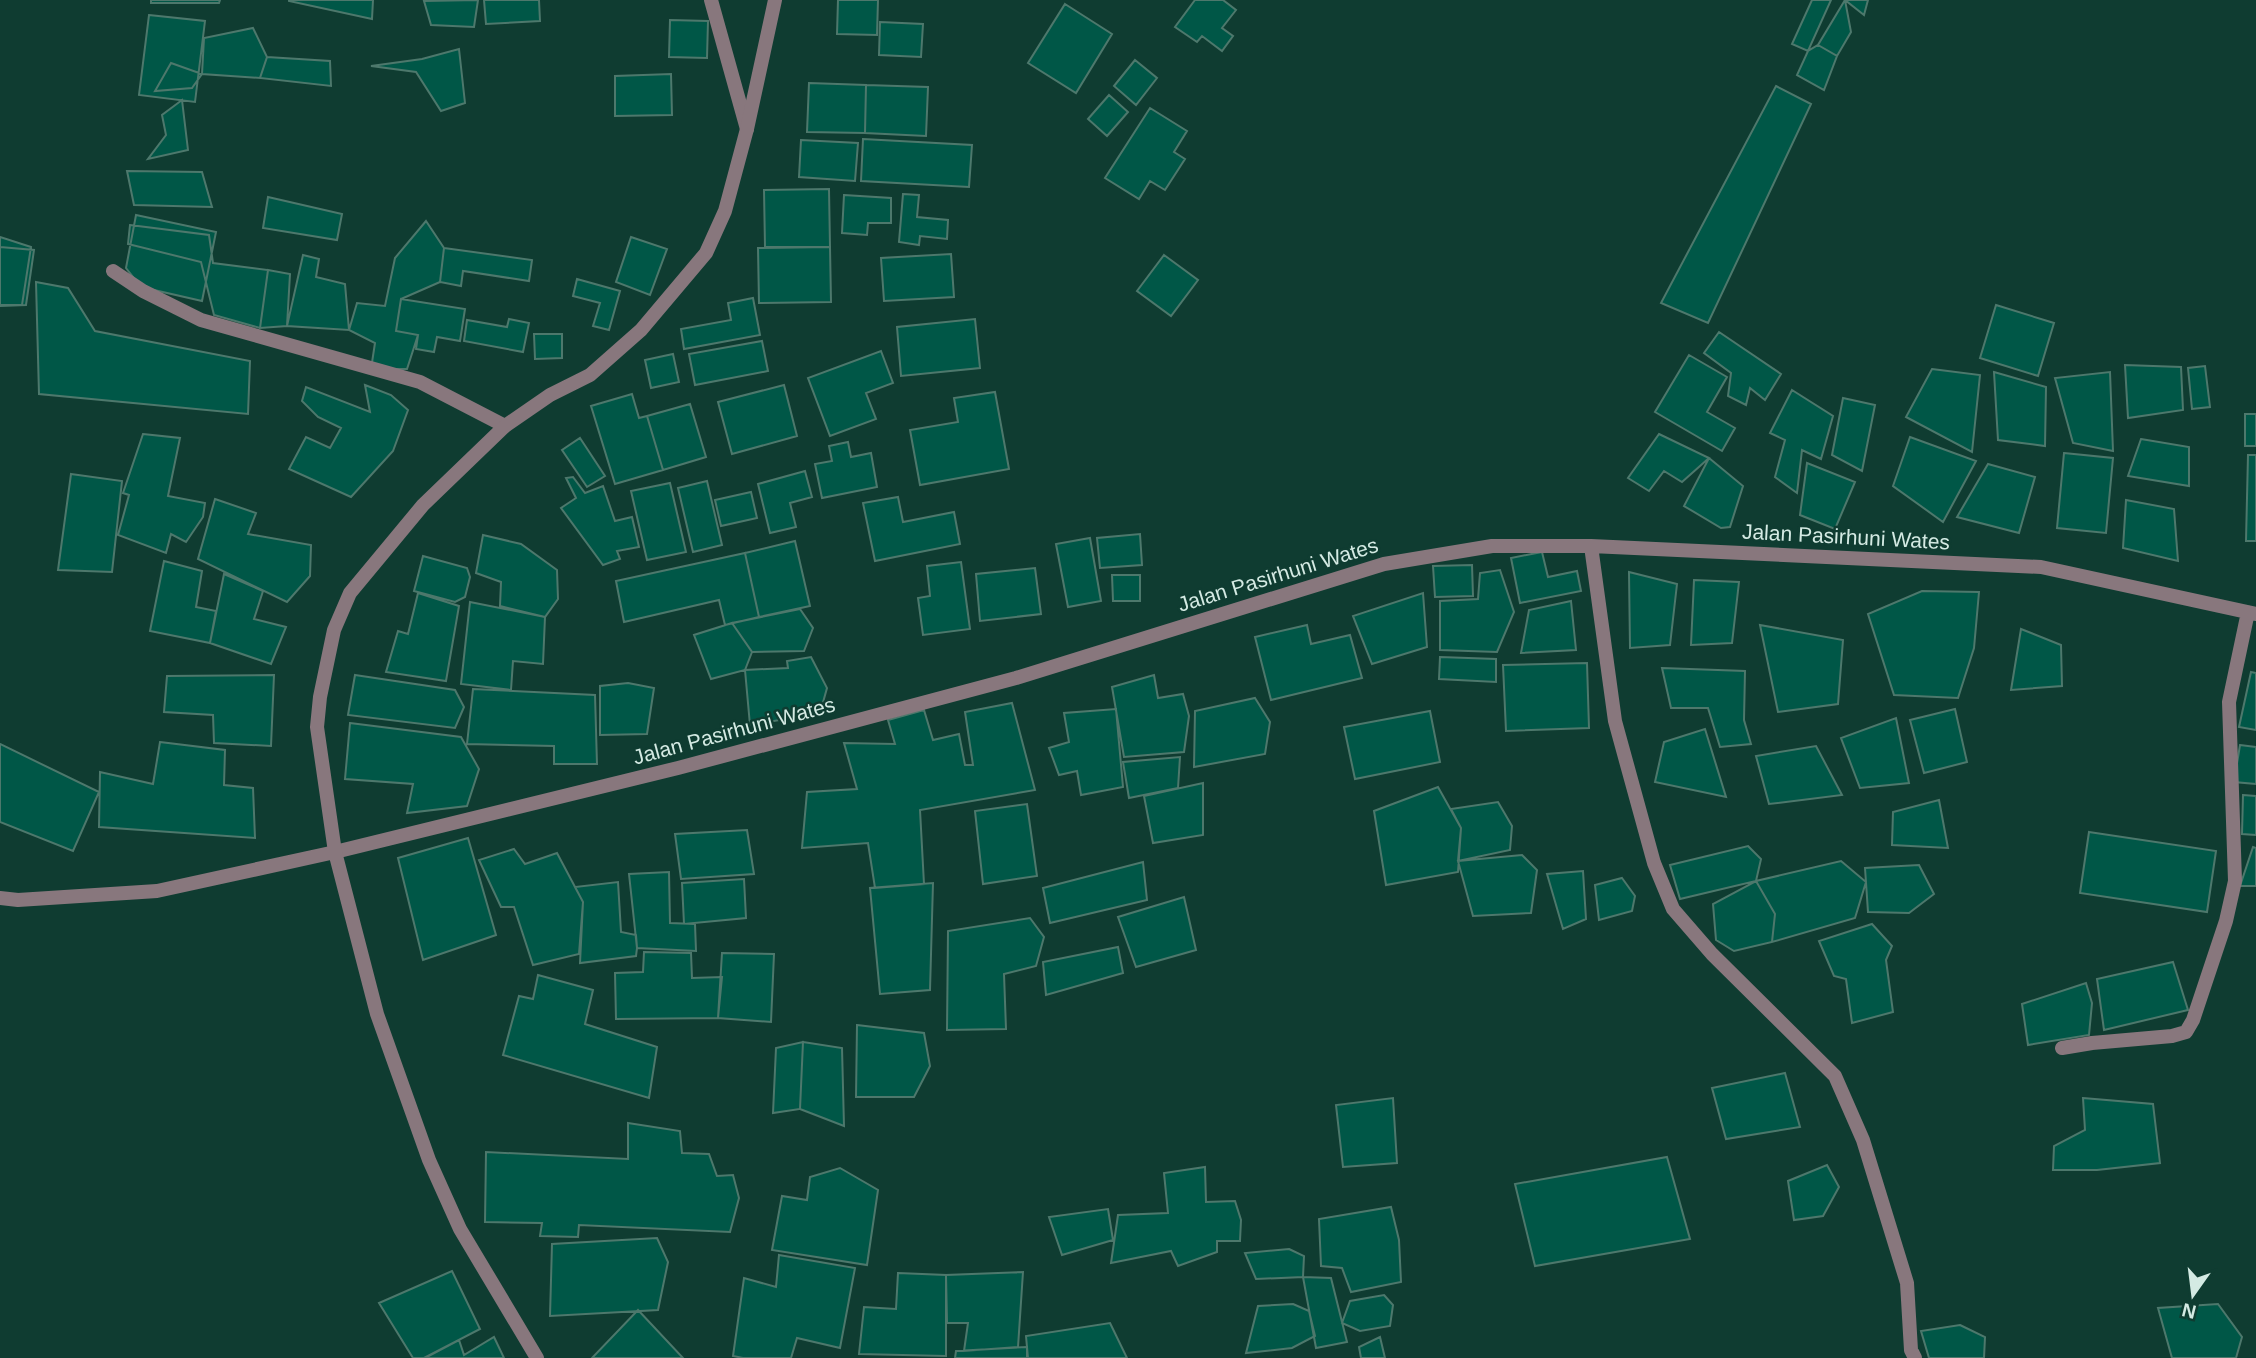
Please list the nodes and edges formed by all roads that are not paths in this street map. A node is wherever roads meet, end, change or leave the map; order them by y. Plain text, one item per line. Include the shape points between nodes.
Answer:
1 (711, 0) edge
2 (775, 0) edge
3 (747, 129) junction
4 (113, 271) dead end
5 (505, 426) junction
6 (1591, 546) junction
7 (2252, 613) edge
8 (335, 852) junction
9 (0, 898) edge
10 (2062, 1048) dead end
11 (537, 1358) edge
12 (1915, 1358) edge

1 - 3 street
2 - 3 street
3 - 5 street via 725,211 706,253 681,286 590,375
4 - 5 street via 201,320 420,382
5 - 8 street via 423,505 350,593 334,630 317,727
6 - 7 street, Jalan Pasirhuni Wates via 2041,567
6 - 8 street, Jalan Pasirhuni Wates via 1492,546 1384,564 1016,678 678,768
6 - 12 street via 1615,721 1654,863 1673,909 1835,1076 1863,1140 1907,1283
7 - 10 street via 2229,702 2235,881 2193,1020 2182,1034
8 - 9 street, Jalan Pasirhuni Wates via 157,891
8 - 11 street via 377,1014 429,1160 460,1229

